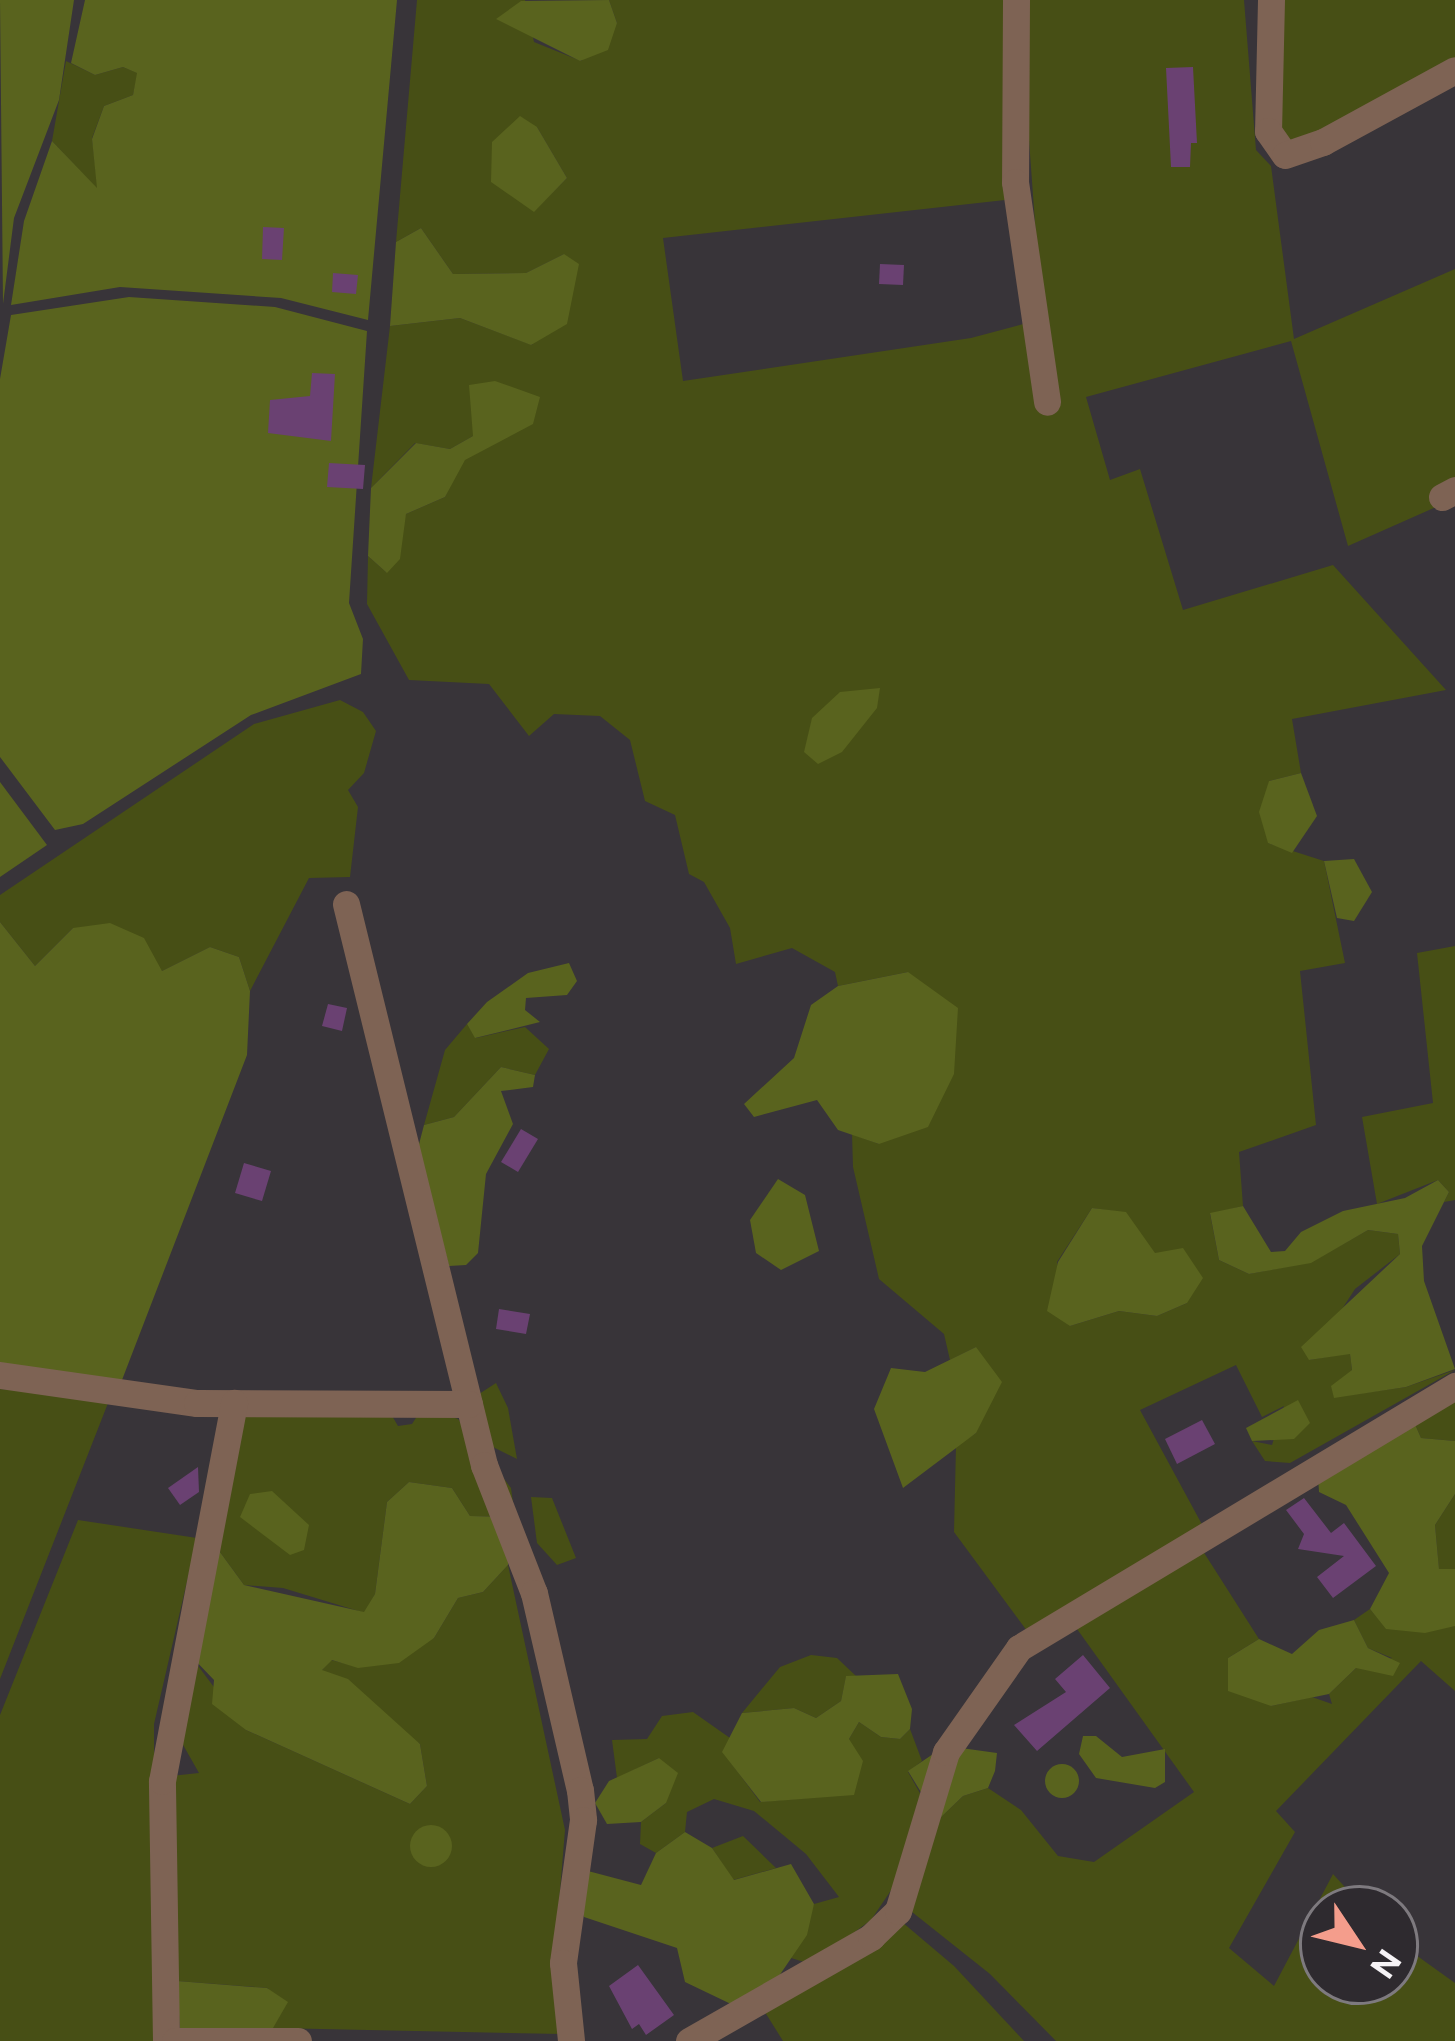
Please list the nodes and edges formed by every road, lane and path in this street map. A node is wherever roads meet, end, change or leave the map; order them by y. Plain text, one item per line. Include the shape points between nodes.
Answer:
1 (1016, 0) edge
2 (1271, 0) edge
3 (1455, 70) edge
4 (1047, 402) dead end
5 (346, 904) dead end
6 (0, 1375) edge
7 (1455, 1387) edge
8 (234, 1403) junction
9 (469, 1404) junction
10 (171, 2041) edge
11 (298, 2041) edge
12 (571, 2041) edge
13 (689, 2041) edge

1 - 4 street via 1016,182
2 - 3 street via 1268,131 1285,155
5 - 9 street
6 - 8 street via 115,1397
7 - 13 street via 1019,1648 946,1752 898,1910 852,1949
8 - 9 street
8 - 10 street via 162,1781
9 - 12 street via 535,1594 580,1790 563,1963
10 - 11 street

